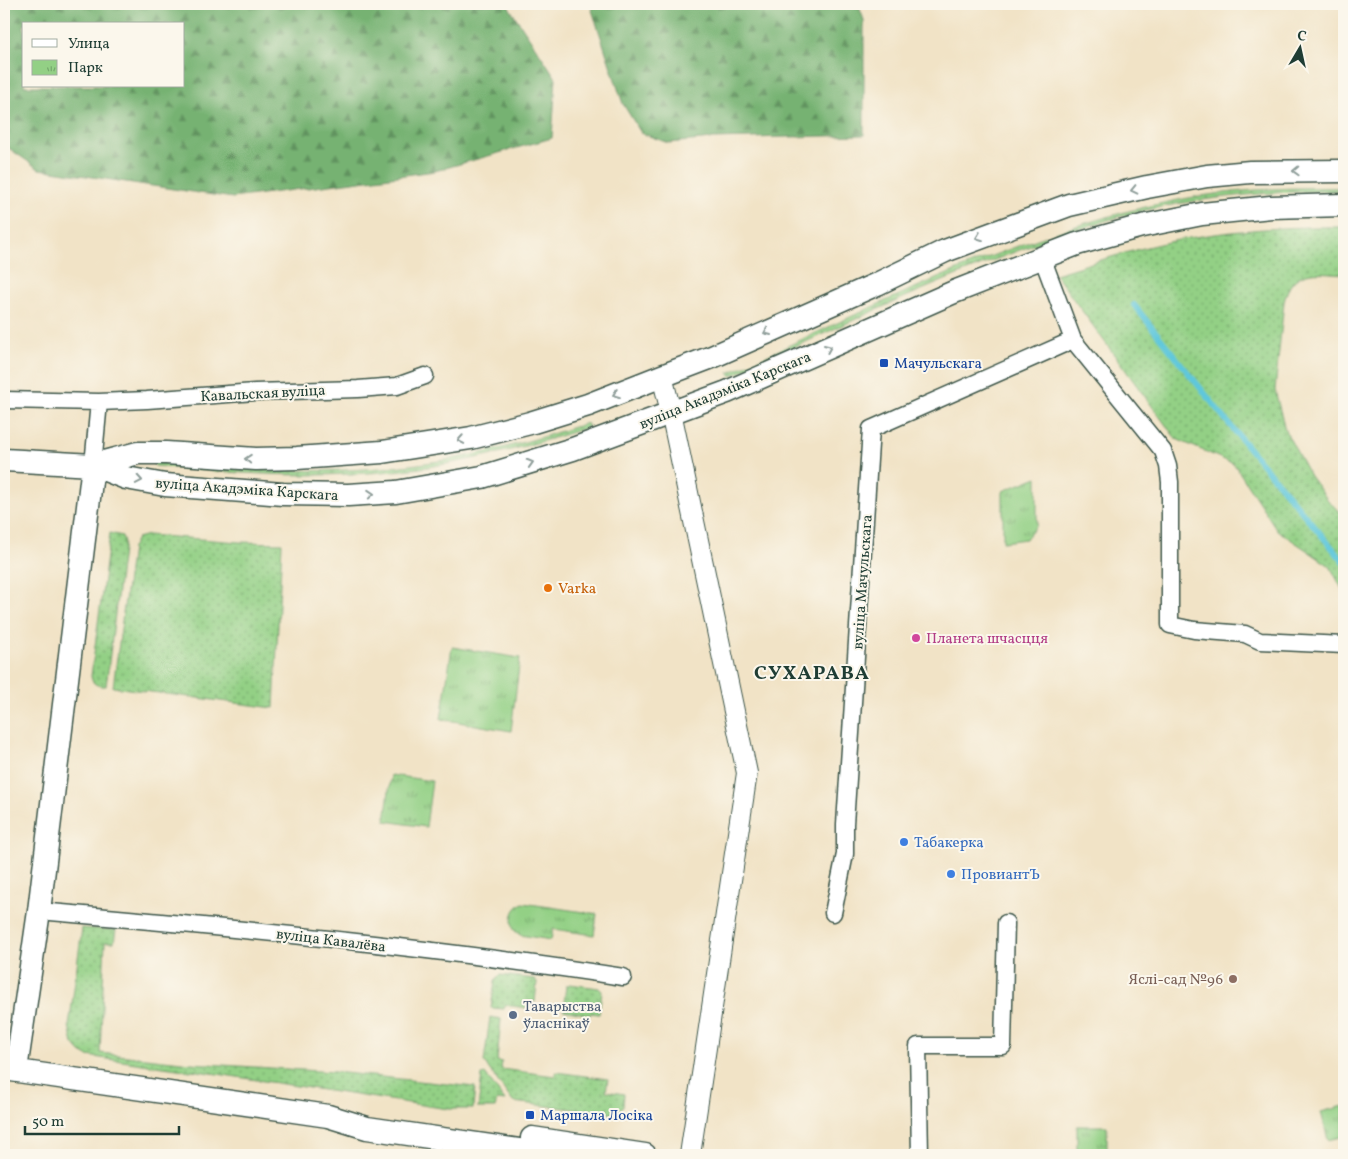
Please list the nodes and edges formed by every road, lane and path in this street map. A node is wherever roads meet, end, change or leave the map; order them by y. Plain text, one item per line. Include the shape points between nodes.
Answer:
1 (1344, 171) edge
2 (1344, 206) edge
3 (1042, 257) junction
4 (1073, 340) junction
5 (425, 376) dead end
6 (662, 376) junction
7 (4, 400) edge
8 (99, 402) junction
9 (671, 412) junction
10 (4, 460) edge
11 (93, 465) junction
12 (1344, 645) edge
13 (40, 911) junction
14 (833, 913) dead end
15 (1006, 924) dead end
16 (622, 977) dead end
17 (10, 1070) edge
18 (328, 1116) junction
19 (554, 1155) edge
20 (645, 1155) edge
21 (690, 1155) edge
22 (920, 1155) edge

1 -> 6 main road, вуліца Акадэміка Карскага via 1207,176 1069,204 945,251 712,357
2 - 3 main road, вуліца Акадэміка Карскага via 1271,207 1202,214 1119,232
3 - 4 street
9 -> 3 main road, вуліца Акадэміка Карскага via 726,392
4 - 12 street via 1163,451 1166,459 1170,482 1170,625 1245,634 1260,641
4 - 14 street, вуліца Мачульскага via 871,430 844,824 846,854
5 - 8 street, Кавальская вуліца via 397,386
6 - 9 street
6 -> 11 main road, вуліца Акадэміка Карскага via 530,424 420,447 256,460 138,453
7 - 8 street, Кавальская вуліца
8 - 11 street
11 -> 9 main road, вуліца Акадэміка Карскага via 126,478 165,485 283,494 396,492 500,472
9 - 21 street via 747,773
10 - 11 main road, вуліца Акадэміка Карскага
11 - 13 main road
13 - 16 street, вуліца Кавалёва via 294,935
13 - 17 main road
15 - 22 street via 1003,1046 918,1046
17 - 18 main road
18 - 19 main road via 367,1128
18 - 20 main road via 367,1114

